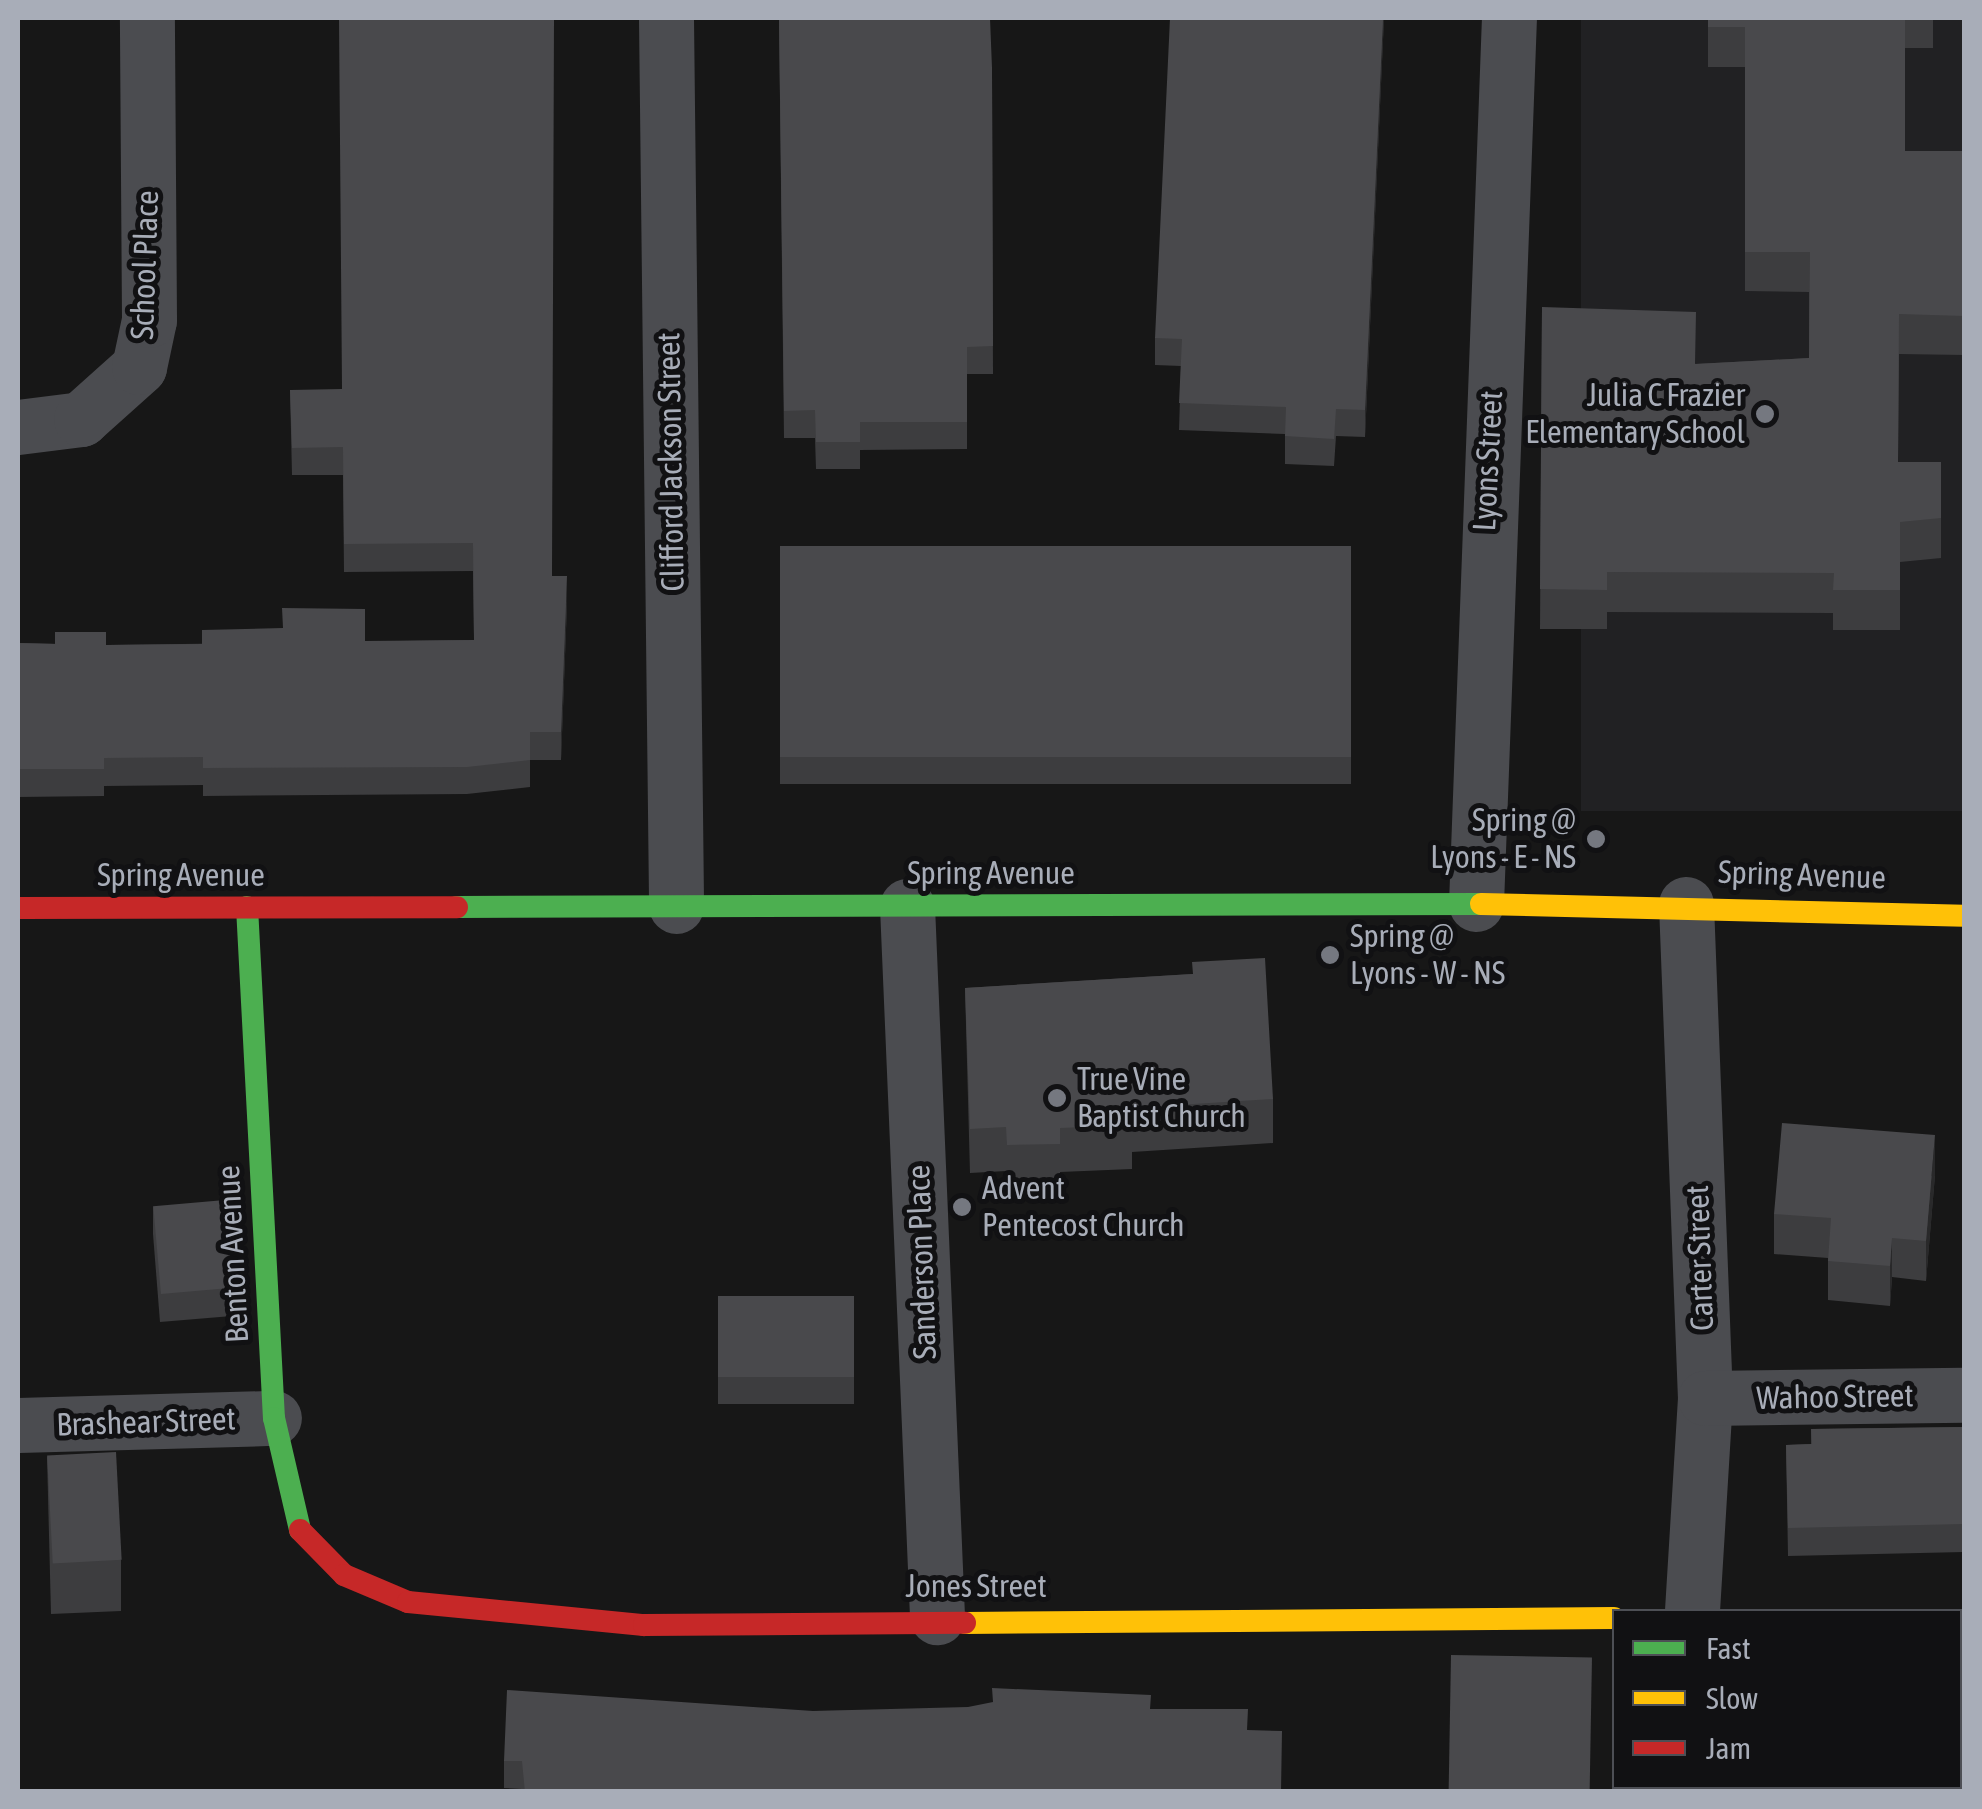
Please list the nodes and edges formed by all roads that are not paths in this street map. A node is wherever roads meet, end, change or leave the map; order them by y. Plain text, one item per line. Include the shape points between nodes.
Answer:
1 (146, 18) edge
2 (666, 18) edge
3 (1510, 18) edge
4 (18, 428) edge
5 (1476, 904) junction
6 (1686, 904) junction
7 (676, 906) junction
8 (907, 906) junction
9 (18, 908) edge
10 (248, 908) junction
11 (1964, 916) edge
12 (1964, 1395) edge
13 (1705, 1398) junction
14 (274, 1418) junction
15 (18, 1425) edge
16 (344, 1575) joint
17 (1692, 1609) edge
18 (937, 1618) junction
19 (1612, 1618) edge

1 - 4 street, School Place via 149,320 139,367 107,405 82,418
2 - 7 street, Clifford Jackson Street
3 - 5 street, Lyons Street
5 - 6 street, Spring Avenue
5 - 8 street, Spring Avenue
6 - 11 street, Spring Avenue
6 - 13 street, Carter Street
7 - 8 street, Spring Avenue
7 - 10 street, Spring Avenue
8 - 18 street, Sanderson Place
9 - 10 street, Spring Avenue
10 - 14 street, Benton Avenue
12 - 13 street, Wahoo Street
13 - 17 street, Carter Street
14 - 15 street, Brashear Street
14 - 16 street, Benton Avenue via 295,1525
16 - 18 street, Jones Street via 408,1602 644,1626
18 - 19 street, Jones Street

